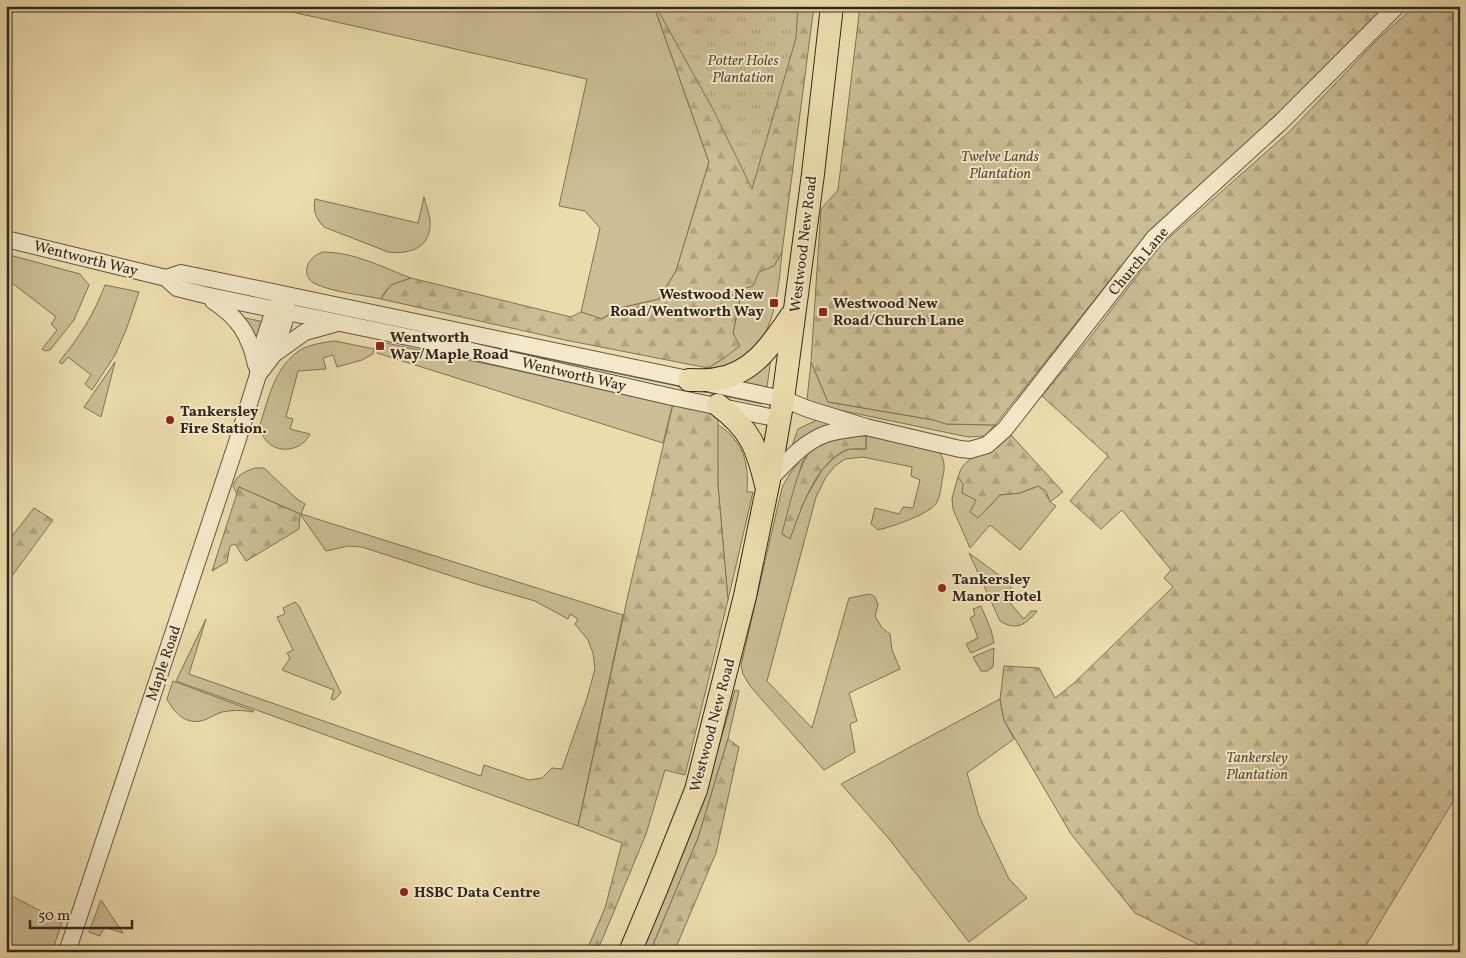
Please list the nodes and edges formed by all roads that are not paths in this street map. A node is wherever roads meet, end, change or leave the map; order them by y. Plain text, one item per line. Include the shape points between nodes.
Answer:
1 (832, 6) edge
2 (1397, 6) edge
3 (6, 239) edge
4 (166, 278) junction
5 (285, 294) junction
6 (205, 295) junction
7 (280, 312) junction
8 (794, 312) junction
9 (339, 323) junction
10 (274, 354) junction
11 (258, 375) junction
12 (689, 380) junction
13 (718, 405) junction
14 (782, 409) junction
15 (866, 427) junction
16 (768, 485) junction
17 (67, 952) edge
18 (630, 952) edge

1 - 8 highway, Westwood New Road
2 - 15 street, Church Lane via 1282,121 1154,238 1006,429 993,441 980,448 960,449
3 - 4 street, Wentworth Way
4 - 5 street, Wentworth Way via 181,273
4 - 6 street, Wentworth Way via 177,288
5 - 7 street, Maple Road
5 - 12 street, Wentworth Way
6 - 7 street, Wentworth Way
6 - 11 street via 233,315 242,327 249,340
7 - 9 street, Wentworth Way
7 - 10 street, Maple Road
7 - 11 street, Maple Road via 259,356
8 - 12 highway via 766,352 742,370 716,379
8 - 14 highway, Westwood New Road
9 - 10 street via 305,332
9 - 13 street, Wentworth Way
10 - 11 street, Maple Road
11 - 17 street, Maple Road
12 - 14 street, Wentworth Way
13 - 14 street, Wentworth Way
13 - 16 highway via 732,415 750,437
14 - 15 street, Church Lane via 808,409
14 - 16 highway, Westwood New Road
15 - 16 street, Church Lane via 837,431 815,439 792,457
16 - 18 highway, Westwood New Road via 745,596 696,790

